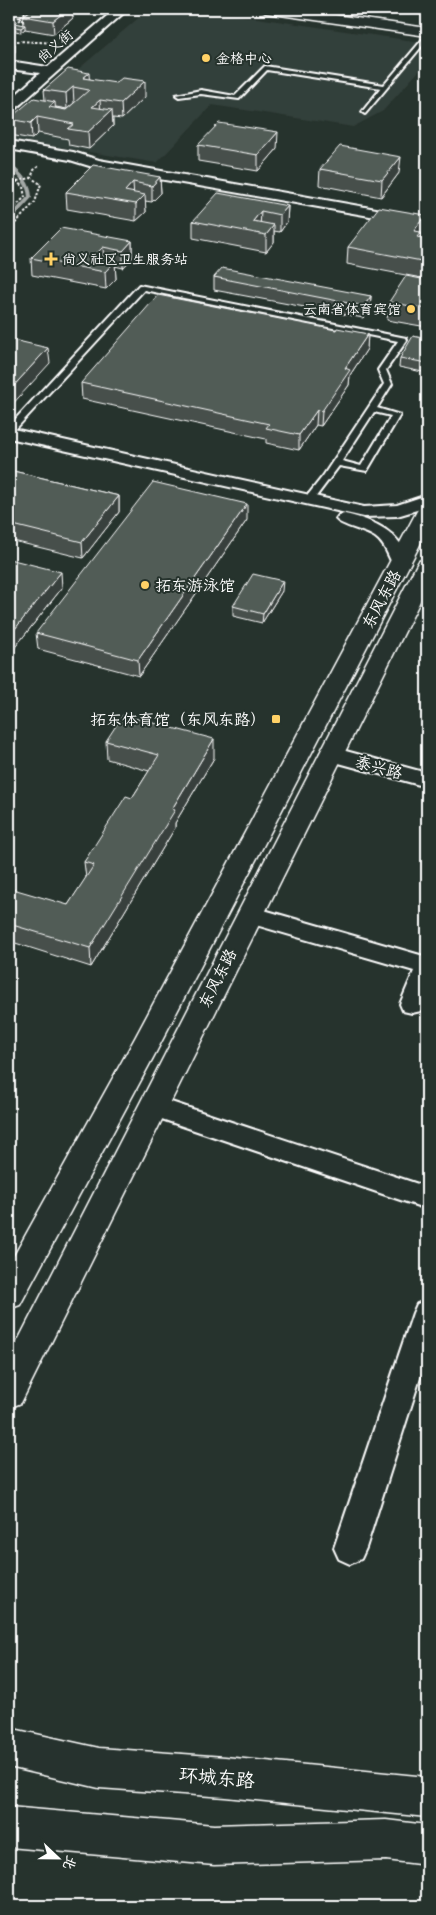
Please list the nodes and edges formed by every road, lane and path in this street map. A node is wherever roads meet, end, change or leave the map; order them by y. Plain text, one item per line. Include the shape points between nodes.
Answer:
1 (88, 9) edge
2 (266, 9) edge
3 (304, 9) edge
4 (120, 11) edge
5 (335, 11) edge
6 (26, 12) edge
7 (20, 17) junction
8 (10, 18) edge
9 (22, 20) junction
10 (33, 22) edge
11 (427, 26) edge
12 (427, 34) edge
13 (17, 41) dead end
14 (77, 47) junction
15 (9, 65) edge
16 (49, 71) junction
17 (385, 87) junction
18 (179, 95) dead end
19 (9, 107) edge
20 (365, 112) dead end
21 (9, 145) edge
22 (56, 153) junction
23 (9, 175) edge
24 (31, 178) junction
25 (17, 181) junction
26 (9, 213) edge
27 (427, 222) edge
28 (9, 230) edge
29 (371, 409) junction
30 (9, 432) edge
31 (9, 444) edge
32 (337, 463) junction
33 (309, 500) junction
34 (427, 500) edge
35 (427, 512) edge
36 (401, 562) junction
37 (427, 566) edge
38 (331, 754) junction
39 (427, 780) edge
40 (250, 915) junction
41 (427, 966) edge
42 (427, 970) edge
43 (412, 1004) dead end
44 (153, 1106) junction
45 (427, 1198) edge
46 (9, 1295) edge
47 (427, 1313) edge
48 (9, 1392) edge
49 (350, 1548) dead end
50 (9, 1748) edge
51 (427, 1797) edge
52 (9, 1827) edge
53 (427, 1845) edge

1 - 4 lane
2 - 12 main road
3 - 5 main road
4 - 14 street, 尚义街
5 - 11 main road
6 - 7 path
7 - 8 path
7 - 9 path
8 - 9 path
9 - 10 path
12 - 17 lane
13 - 14 path
14 - 16 street, 尚义街
15 - 16 street
16 - 19 street, 尚义街
17 - 18 lane via 265,68 237,98 201,92
17 - 20 lane
21 - 22 street
22 - 24 path via 34,170
22 - 27 street via 96,164
23 - 25 path
24 - 25 path
24 - 28 path via 40,184 36,202
25 - 26 path via 23,187 25,197
29 - 30 lane via 388,384 382,370 403,340 142,287
29 - 32 lane
29 - 32 lane via 396,415 364,469
30 - 33 street
31 - 36 street via 359,522 388,538
32 - 33 lane
33 - 34 street via 378,513 405,509
35 - 36 main road, 东风东路
36 - 46 main road, 东风东路 via 145,1046
37 - 38 main road, 东风东路
38 - 39 street, 泰兴路
38 - 40 main road, 东风东路
40 - 41 street
40 - 44 main road, 东风东路
42 - 43 street
44 - 45 street
44 - 48 main road, 东风东路
47 - 49 street
50 - 51 main road, 环城东路 via 99,1768
52 - 53 main road via 214,1845 386,1840

